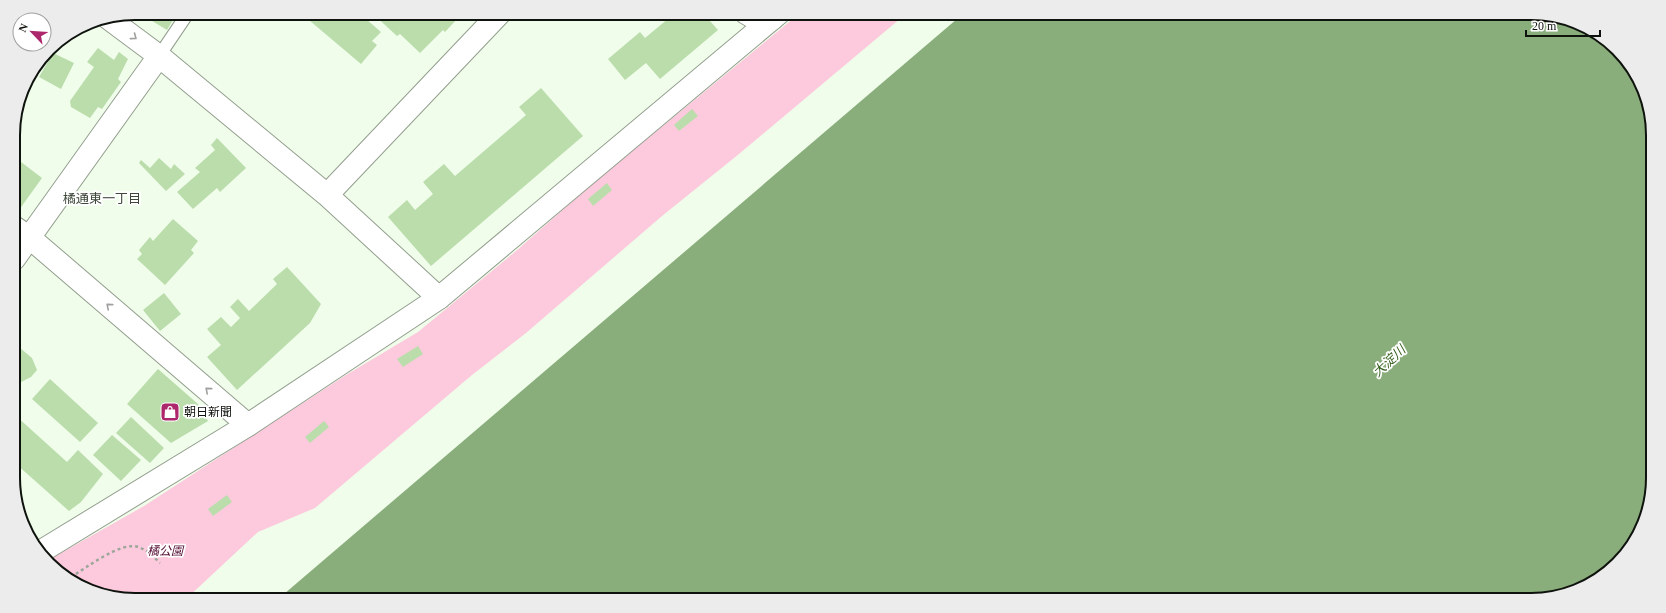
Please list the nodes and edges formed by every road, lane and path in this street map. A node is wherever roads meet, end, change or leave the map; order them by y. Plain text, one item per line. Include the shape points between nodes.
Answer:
1 (183, 20) edge
2 (493, 20) edge
3 (770, 20) edge
4 (114, 22) edge
5 (159, 56) junction
6 (327, 195) junction
7 (22, 232) edge
8 (439, 298) junction
9 (248, 425) junction
10 (44, 549) edge
11 (160, 563) dead end
12 (74, 575) edge

1 - 5 lane
2 - 6 street
3 - 8 street
4 -> 5 street
5 - 6 street
5 - 7 street
6 - 8 street
9 -> 7 street
8 - 9 street
9 - 10 street
11 - 12 path via 150,552 137,546 125,546

